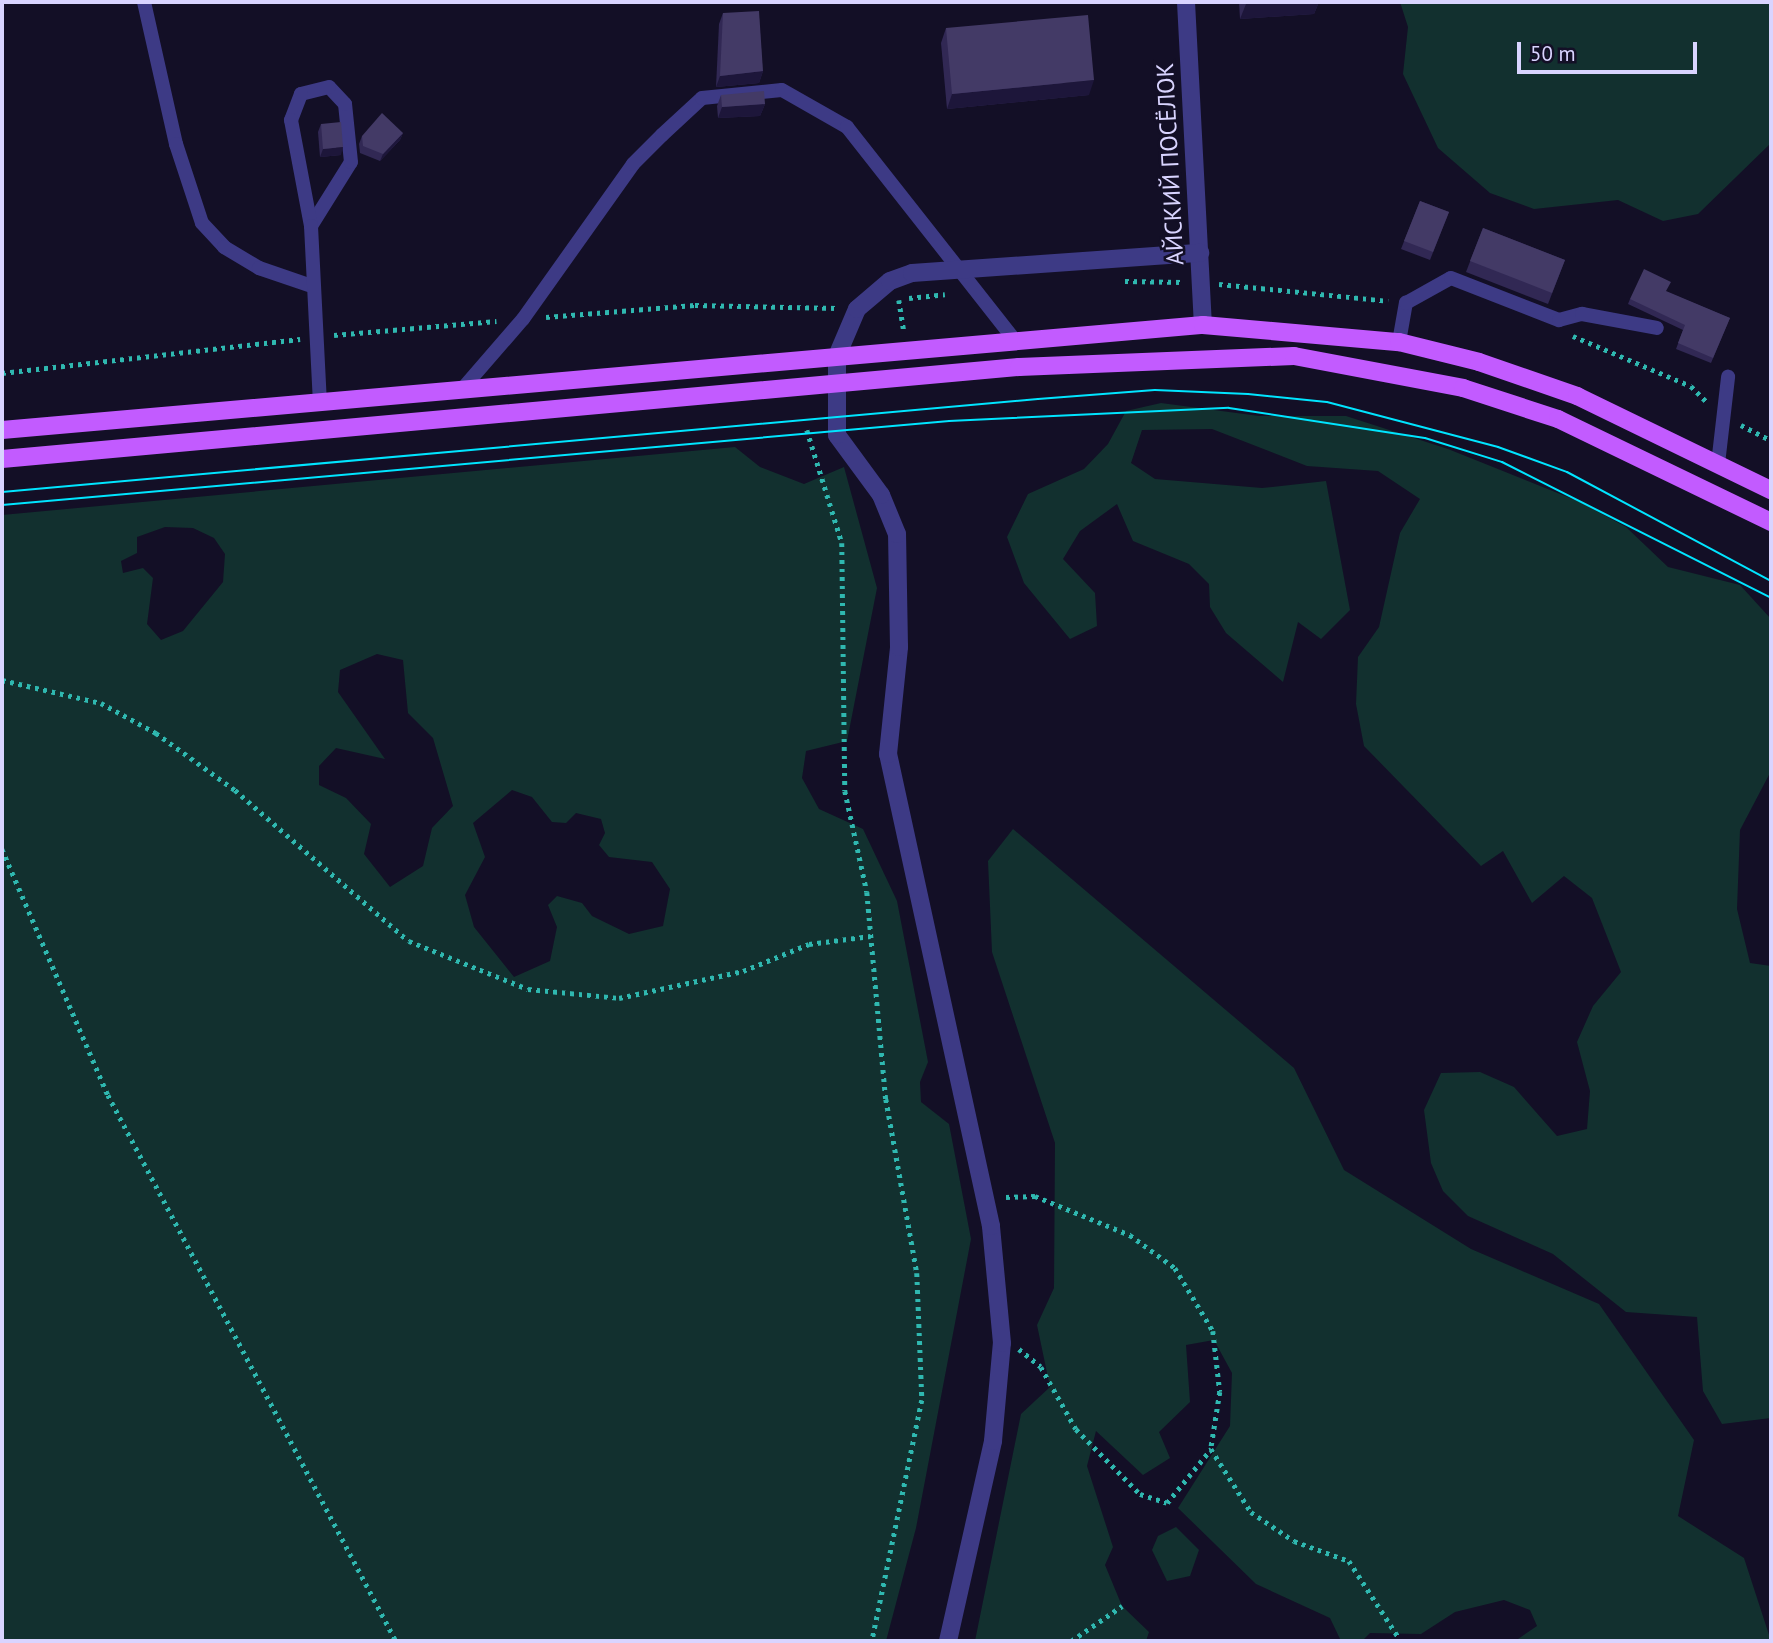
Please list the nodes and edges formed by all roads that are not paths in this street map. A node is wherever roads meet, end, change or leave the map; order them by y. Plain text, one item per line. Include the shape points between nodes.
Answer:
1 (144, 2) edge
2 (1186, 2) edge
3 (311, 226) junction
4 (1200, 253) junction
5 (964, 269) junction
6 (312, 286) junction
7 (1203, 324) junction
8 (1657, 328) dead end
9 (1012, 337) junction
10 (1399, 342) junction
11 (837, 356) junction
12 (1728, 377) dead end
13 (464, 387) junction
14 (838, 387) junction
15 (320, 401) junction
16 (2, 430) edge
17 (2, 459) edge
18 (1718, 464) junction
19 (1771, 490) edge
20 (1771, 522) edge
21 (948, 1641) edge

1 - 6 lane via 179,156 202,223 223,247 259,268
2 - 4 street, АЙСКИЙ ПОСЁЛОК
3 - 3 lane via 291,120 301,94 329,87 345,104 351,162
3 - 6 lane
4 - 5 street
4 - 7 street, АЙСКИЙ ПОСЁЛОК
5 - 9 lane
5 - 11 street via 912,273 890,281 859,308
5 - 13 lane via 847,127 782,90 702,98 633,164 523,319
6 - 15 lane
7 - 9 main road
7 - 10 main road
8 - 10 lane via 1582,314 1559,320 1451,278 1406,303
9 - 11 main road
10 - 18 main road via 1577,396
11 - 13 main road
11 - 14 street
12 - 18 lane
13 - 15 main road
14 - 17 main road
14 - 20 main road via 1197,357 1294,356 1374,368 1558,419
14 - 21 street via 841,447 881,495 897,534 899,647 888,754 986,1198 1002,1343 993,1441
15 - 16 main road
18 - 19 main road

